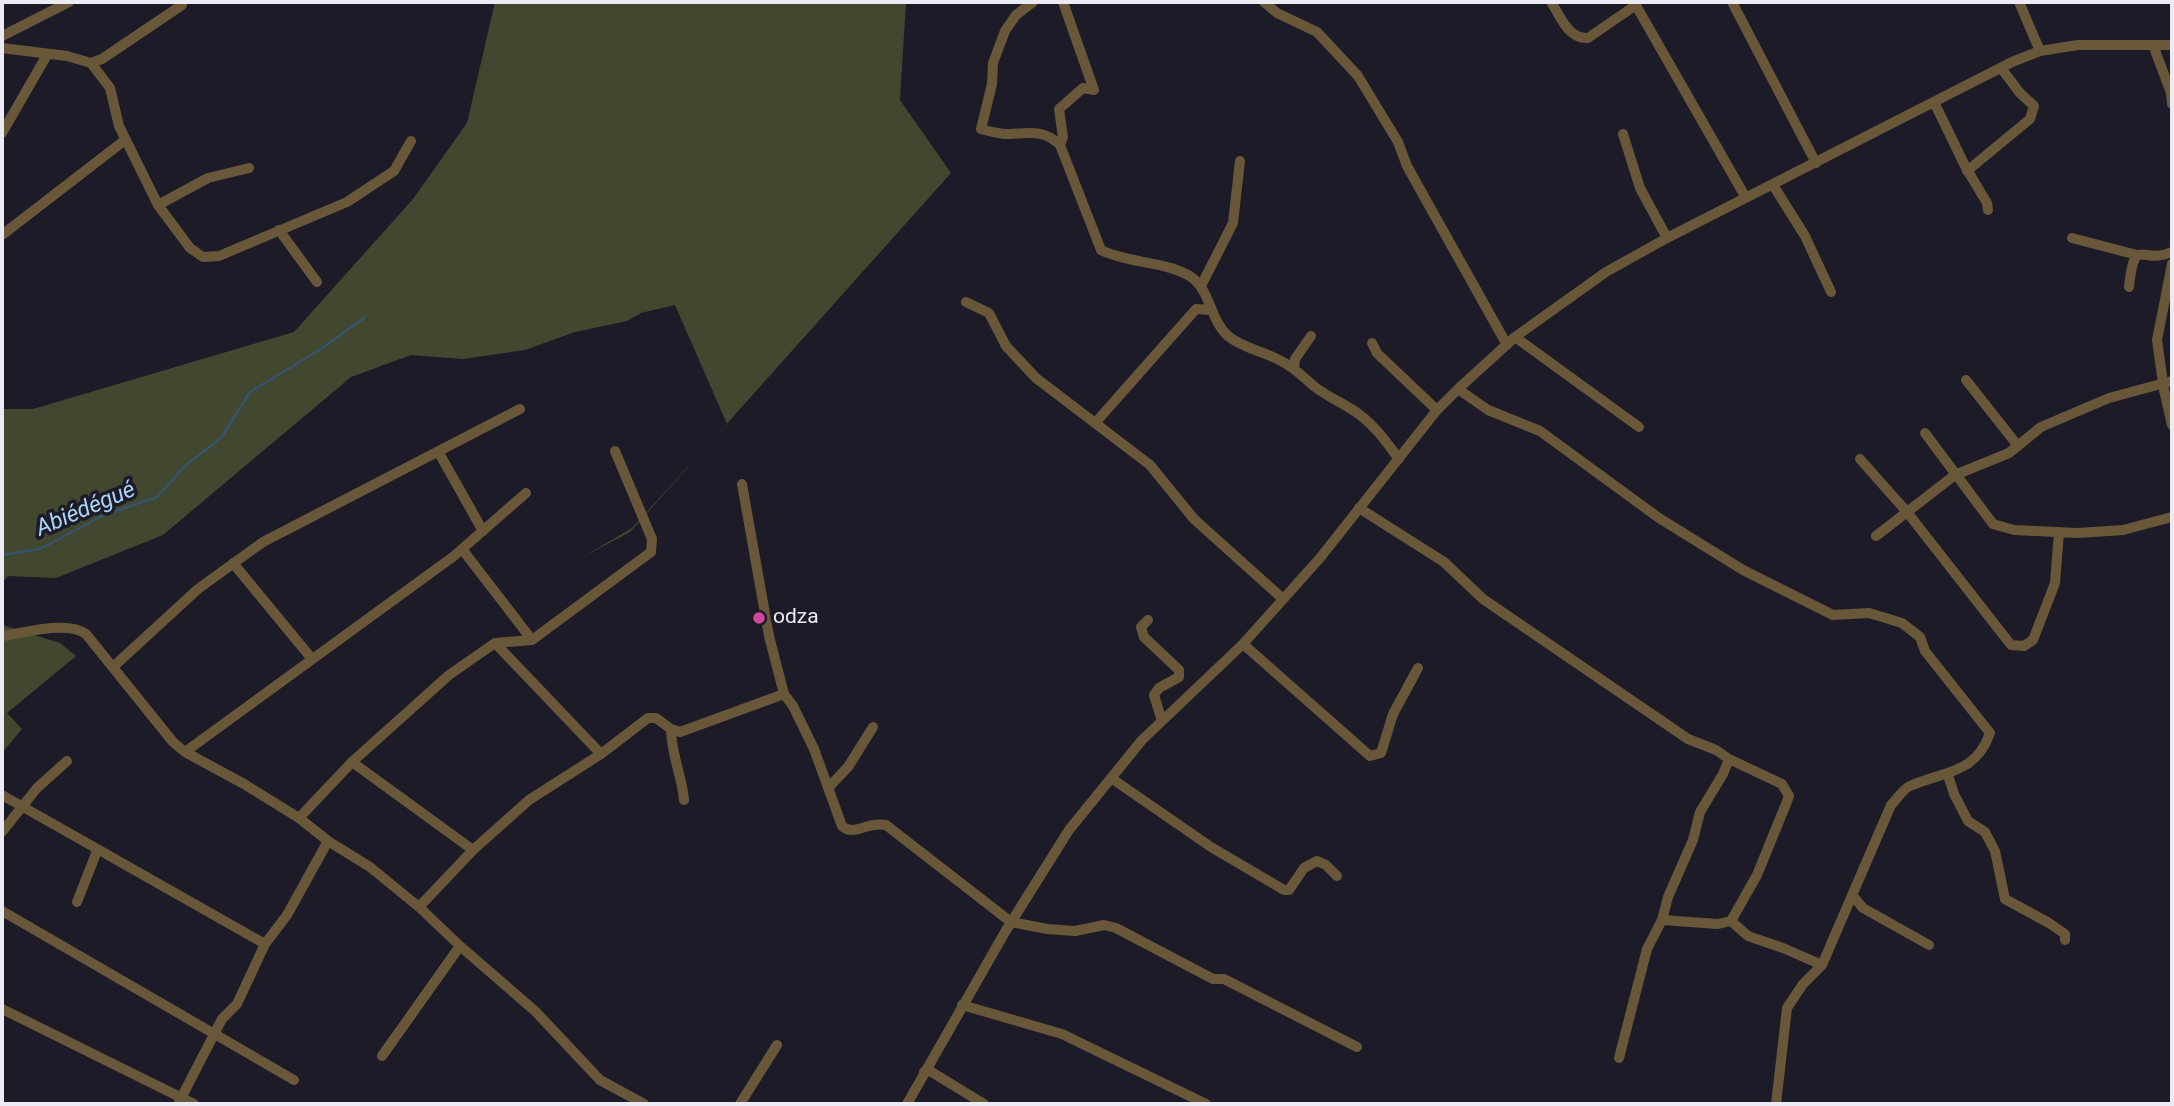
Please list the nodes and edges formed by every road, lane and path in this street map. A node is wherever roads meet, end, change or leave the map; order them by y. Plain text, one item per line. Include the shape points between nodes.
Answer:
1 (69, 2) edge
2 (179, 2) edge
3 (1033, 2) edge
4 (1063, 2) edge
5 (1264, 2) edge
6 (1551, 2) edge
7 (1732, 2) edge
8 (2019, 2) edge
9 (1635, 3) edge
10 (2, 36) edge
11 (2153, 45) junction
12 (2172, 45) edge
13 (2, 48) edge
14 (2040, 51) junction
15 (47, 55) junction
16 (91, 62) junction
17 (2001, 68) junction
18 (1934, 102) junction
19 (2172, 104) edge
20 (2, 133) edge
21 (1623, 134) dead end
22 (125, 140) junction
23 (411, 141) dead end
24 (1060, 145) junction
25 (1240, 161) dead end
26 (1816, 163) junction
27 (249, 168) dead end
28 (1967, 171) junction
29 (1773, 185) junction
30 (1746, 198) junction
31 (158, 205) junction
32 (1988, 210) dead end
33 (279, 230) junction
34 (2, 235) edge
35 (1667, 238) junction
36 (2072, 238) dead end
37 (2172, 252) edge
38 (2137, 255) junction
39 (2172, 264) edge
40 (317, 282) dead end
41 (1201, 286) junction
42 (2129, 288) dead end
43 (1831, 292) dead end
44 (966, 302) dead end
45 (1211, 310) junction
46 (1311, 336) dead end
47 (1511, 341) junction
48 (1372, 343) dead end
49 (1294, 369) junction
50 (1966, 380) dead end
51 (2168, 382) edge
52 (1458, 389) junction
53 (520, 410) dead end
54 (1437, 410) junction
55 (1096, 422) junction
56 (2172, 425) edge
57 (1639, 427) dead end
58 (1925, 433) dead end
59 (2018, 446) junction
60 (615, 451) dead end
61 (439, 453) junction
62 (1399, 459) junction
63 (1860, 459) dead end
64 (1955, 475) junction
65 (742, 484) dead end
66 (526, 493) dead end
67 (1359, 508) junction
68 (1907, 512) junction
69 (2172, 517) edge
70 (483, 531) junction
71 (2059, 532) junction
72 (1876, 536) dead end
73 (462, 549) junction
74 (233, 563) junction
75 (1283, 599) junction
76 (1148, 620) dead end
77 (2, 636) edge
78 (532, 640) junction
79 (495, 643) junction
80 (1242, 644) junction
81 (312, 659) junction
82 (113, 667) junction
83 (1418, 668) dead end
84 (784, 694) junction
85 (1162, 721) junction
86 (873, 727) dead end
87 (671, 729) junction
88 (186, 752) junction
89 (601, 754) junction
90 (1729, 759) junction
91 (68, 761) dead end
92 (352, 762) junction
93 (1948, 775) junction
94 (1111, 778) junction
95 (828, 788) junction
96 (2, 795) edge
97 (684, 800) dead end
98 (22, 807) junction
99 (299, 818) junction
100 (2, 832) edge
101 (328, 841) junction
102 (473, 850) junction
103 (97, 851) junction
104 (1337, 876) dead end
105 (1852, 895) junction
106 (77, 902) dead end
107 (419, 907) junction
108 (2, 911) edge
109 (1662, 920) junction
110 (1731, 921) junction
111 (1011, 922) junction
112 (2065, 940) dead end
113 (265, 944) junction
114 (1929, 945) dead end
115 (460, 946) junction
116 (1822, 965) junction
117 (962, 1005) junction
118 (2, 1009) edge
119 (213, 1035) junction
120 (778, 1045) dead end
121 (1357, 1048) dead end
122 (382, 1056) dead end
123 (1619, 1058) dead end
124 (924, 1072) junction
125 (294, 1080) dead end
126 (180, 1101) edge
127 (194, 1104) edge
128 (644, 1104) edge
129 (740, 1104) edge
130 (906, 1104) edge
131 (984, 1104) edge
132 (1206, 1104) edge
133 (1776, 1104) edge

1 - 10 street
2 - 16 street via 182,5
3 - 24 street via 1005,31 993,63 981,129 1051,136
4 - 24 street via 1094,90 1083,88 1059,109
5 - 47 street via 1317,32 1358,76
6 - 9 street via 1579,38 1588,38
7 - 26 street
8 - 14 street
9 - 30 street
11 - 12 street
11 - 14 street via 2078,45
11 - 19 street
13 - 15 street
14 - 17 street
15 - 16 street
15 - 20 street
16 - 22 street via 110,88
17 - 18 street
17 - 28 street via 2034,106 2030,119
18 - 26 street
18 - 28 street
21 - 35 street via 1640,188
22 - 31 street
22 - 34 street
23 - 33 street via 394,172 347,202
24 - 41 street via 1101,250 1188,275
25 - 41 street via 1233,223
26 - 29 street
27 - 31 street via 208,178
28 - 32 street
29 - 30 street
29 - 43 street via 1805,236
30 - 35 street
31 - 33 street via 190,248 203,257 219,256
33 - 40 street
35 - 47 street via 1606,272
36 - 38 street
37 - 38 street
38 - 42 street via 2132,260
39 - 51 street via 2157,340
41 - 45 street
44 - 55 street via 989,313 1006,346 1036,378
45 - 49 street via 1226,334
45 - 55 street via 1196,309
46 - 49 street via 1295,359
47 - 52 street
47 - 57 street
48 - 54 street
49 - 62 street via 1360,415
50 - 59 street
51 - 56 street
51 - 59 street via 2072,412 2041,427
52 - 54 street
52 - 93 street via 1488,410 1540,431 1659,518 1743,570 1833,615 1869,613 1902,623 1920,637 1925,651 1990,733 1978,757
53 - 61 street
54 - 62 street
55 - 75 street via 1150,465 1194,519
58 - 64 street
59 - 64 street
60 - 78 street via 652,539 651,552
61 - 70 street
61 - 74 street via 263,542
62 - 67 street
63 - 68 street
64 - 68 street
64 - 71 street via 1993,524
65 - 84 street
66 - 70 street
67 - 75 street
67 - 90 street via 1444,562 1483,599 1688,739
68 - 71 street via 2011,645 2024,646 2033,640 2055,583
68 - 72 street
69 - 71 street via 2123,530
70 - 73 street
73 - 78 street
73 - 81 street
74 - 81 street
74 - 82 street
75 - 80 street
76 - 85 street via 1141,628 1144,637 1178,670 1179,677 1154,695
77 - 82 street via 78,628
78 - 79 street
79 - 89 street
79 - 92 street via 449,675
80 - 83 street via 1370,757 1381,753 1393,714
80 - 85 street
81 - 88 street
82 - 88 street
84 - 87 street via 687,731
84 - 95 street via 814,749
85 - 94 street
86 - 95 street via 848,767
87 - 89 street via 648,718
87 - 97 street
88 - 99 street
89 - 102 street via 529,800
90 - 109 street via 1700,813
90 - 110 street via 1782,783 1789,796 1757,875
91 - 98 street
92 - 99 street
92 - 102 street
93 - 105 street via 1908,787 1891,805
93 - 112 street via 1968,821 1985,832 1995,851 2005,899 2049,923 2065,934
94 - 104 street via 1284,890 1317,861
94 - 111 street via 1069,830
95 - 111 street via 846,830 887,825
96 - 98 street
98 - 100 street
98 - 103 street
99 - 101 street
101 - 107 street via 370,867
101 - 113 street via 287,915
102 - 107 street
103 - 106 street
103 - 113 street
105 - 114 street via 1863,908
105 - 116 street
107 - 115 street
108 - 119 street
109 - 110 street
109 - 123 street via 1647,949
110 - 116 street via 1748,936
111 - 117 street
111 - 121 street via 1074,931 1095,925 1116,928
113 - 119 street via 237,1004
115 - 122 street
115 - 128 street via 535,1011 600,1080
116 - 133 street via 1787,1007
117 - 124 street
117 - 132 street via 1062,1034
118 - 126 street
119 - 125 street
119 - 126 street
120 - 129 street
124 - 130 street
124 - 131 street via 930,1071
126 - 127 street

